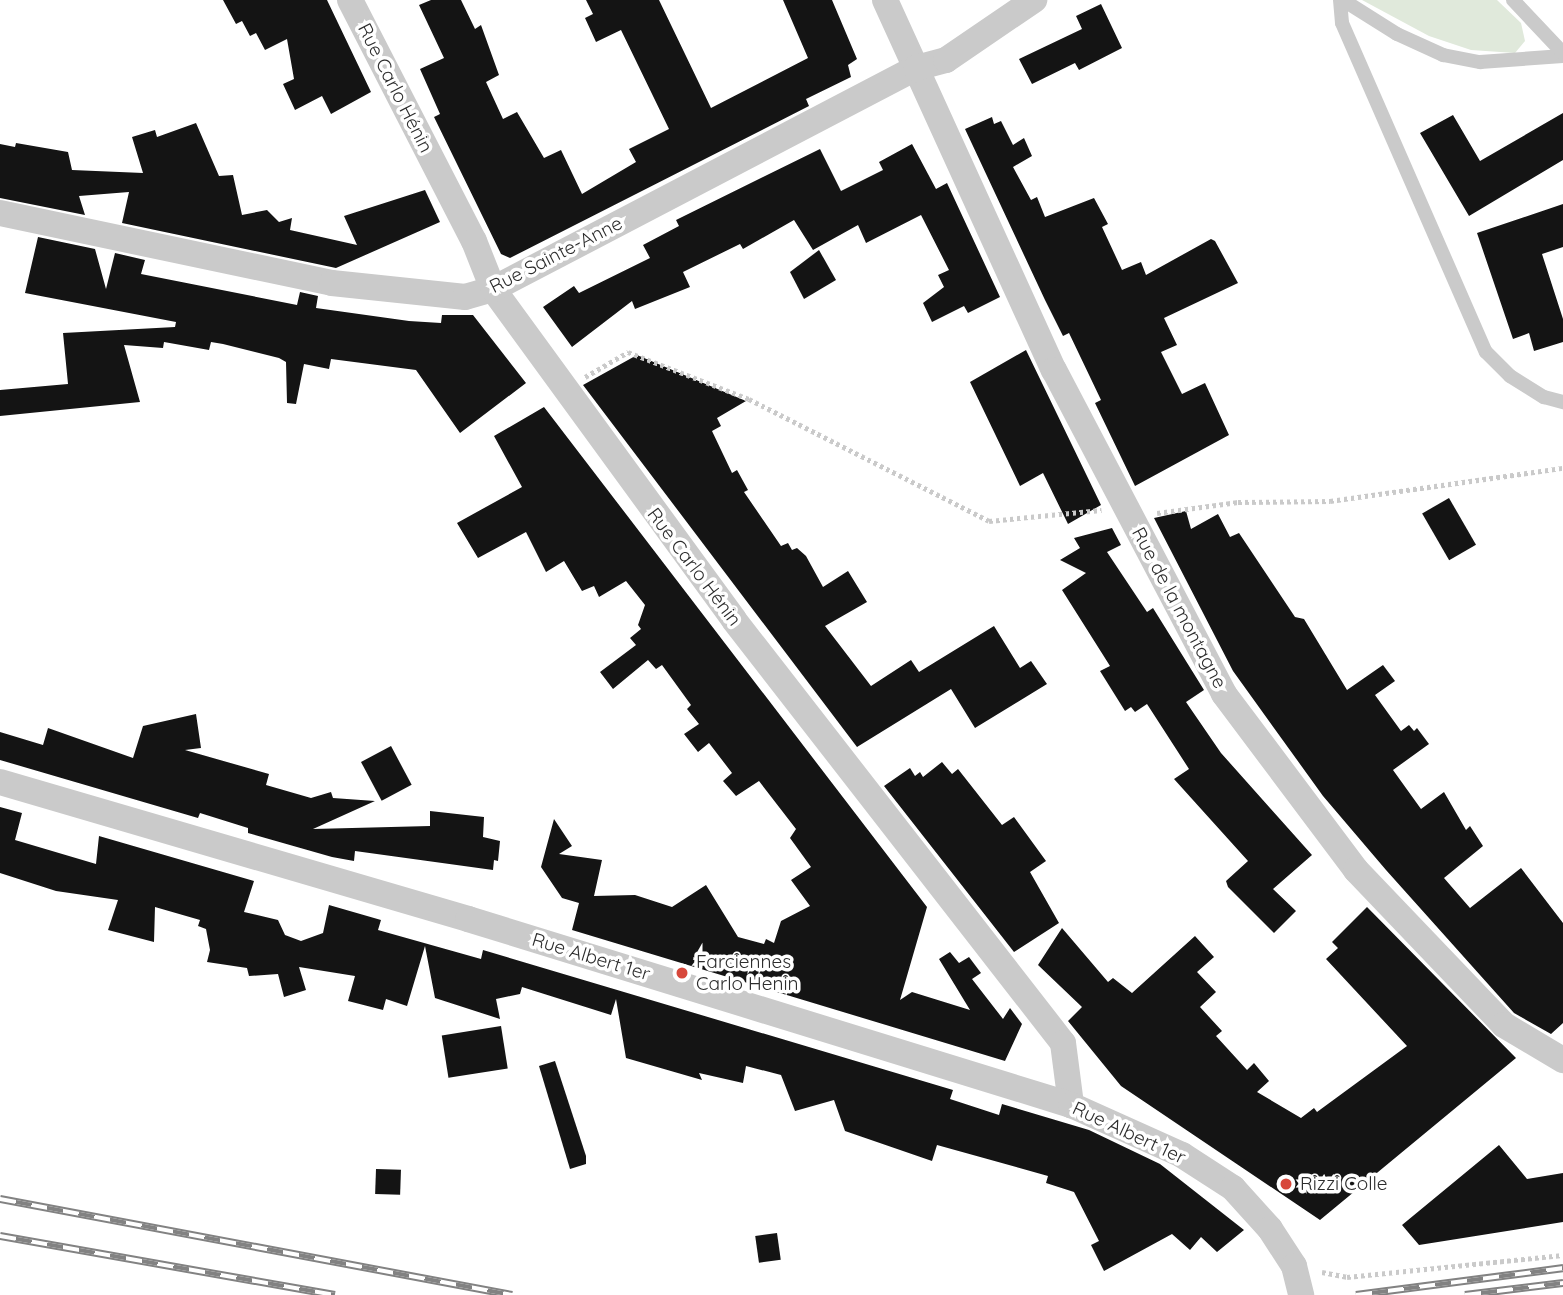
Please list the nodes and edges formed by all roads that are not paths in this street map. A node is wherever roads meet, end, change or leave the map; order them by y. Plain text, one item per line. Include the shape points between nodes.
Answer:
1 (350, 0) edge
2 (885, 0) edge
3 (1034, 0) edge
4 (1341, 0) edge
5 (1513, 0) edge
6 (1563, 55) edge
7 (916, 68) junction
8 (0, 213) edge
9 (493, 289) junction
10 (1563, 402) edge
11 (0, 782) edge
12 (1563, 1060) edge
13 (1071, 1105) junction
14 (1301, 1295) edge

1 - 9 street, Rue Carlo Hénin via 474,241
2 - 7 street, Rue de la montagne
3 - 7 street, Rue Sainte-Anne via 946,60
4 - 6 lane via 1443,55 1480,62
4 - 10 lane via 1342,23 1486,352 1510,376 1544,397
5 - 6 lane
7 - 9 street, Rue Sainte-Anne
7 - 12 street, Rue de la montagne via 1054,370 1224,694 1356,870 1504,1025
8 - 9 street, Rue Sainte-Anne via 332,283 465,297
9 - 13 street, Rue Carlo Hénin via 734,620 1063,1043
11 - 13 street, Rue Albert 1er via 468,919
13 - 14 street, Rue Albert 1er via 1182,1155 1233,1188 1270,1229 1294,1266

